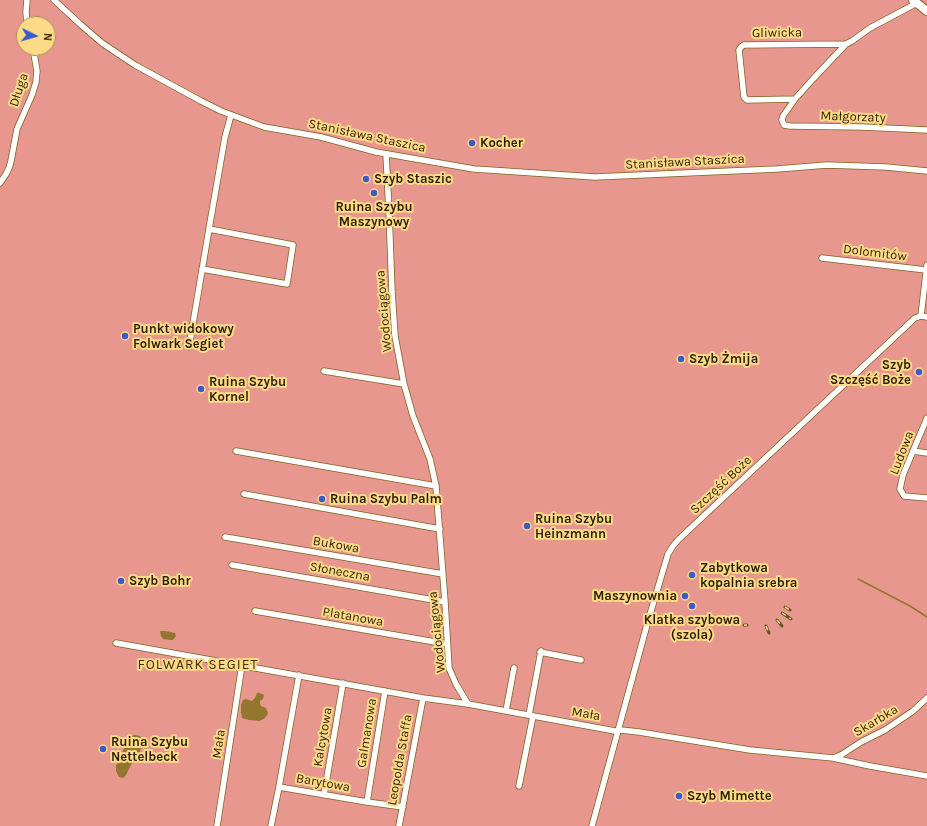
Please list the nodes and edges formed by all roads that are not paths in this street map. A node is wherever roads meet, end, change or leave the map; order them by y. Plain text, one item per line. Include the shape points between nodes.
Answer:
1 (27, 0) edge
2 (54, 0) edge
3 (915, 2) edge
4 (927, 11) edge
5 (26, 16) edge
6 (846, 44) junction
7 (35, 56) edge
8 (795, 100) junction
9 (231, 115) junction
10 (927, 130) edge
11 (386, 154) junction
12 (927, 171) edge
13 (0, 183) edge
14 (209, 229) junction
15 (822, 258) dead end
16 (927, 268) edge
17 (202, 269) junction
18 (924, 316) edge
19 (189, 347) dead end
20 (324, 372) dead end
21 (404, 384) junction
22 (927, 418) edge
23 (236, 451) dead end
24 (914, 451) junction
25 (927, 453) edge
26 (436, 486) junction
27 (244, 494) dead end
28 (927, 498) edge
29 (440, 529) junction
30 (225, 537) dead end
31 (232, 565) dead end
32 (443, 574) junction
33 (445, 602) junction
34 (255, 611) dead end
35 (116, 642) dead end
36 (447, 644) junction
37 (581, 660) dead end
38 (242, 665) junction
39 (514, 668) dead end
40 (299, 675) junction
41 (343, 683) junction
42 (385, 691) junction
43 (423, 698) junction
44 (927, 698) edge
45 (468, 704) junction
46 (506, 711) junction
47 (531, 716) junction
48 (618, 730) junction
49 (833, 758) junction
50 (927, 776) edge
51 (519, 786) dead end
52 (279, 787) junction
53 (324, 795) junction
54 (367, 802) junction
55 (402, 807) junction
56 (217, 826) edge
57 (271, 826) edge
58 (399, 826) edge
59 (592, 826) edge

1 - 5 street
2 - 9 street, Stanisława Staszica via 102,43 135,65
3 - 4 main road
3 - 6 street
6 - 8 street
6 - 8 street, Gliwicka via 741,46 739,50 744,96 747,100
7 - 13 street, Długa via 36,82 17,129 9,168
8 - 10 street, Małgorzaty via 782,120 782,123 790,126
9 - 11 street, Stanisława Staszica via 264,127 321,137
9 - 14 street
11 - 12 street, Stanisława Staszica via 474,169 595,178 827,165
11 - 21 street, Wodociągowa via 394,336
14 - 17 street
14 - 17 street via 293,245 287,284
15 - 16 street, Dolomitów
16 - 18 street, Dolomitów
17 - 19 street
18 - 48 street, Szczęść Boże via 916,318 673,546 668,554
20 - 21 street
21 - 26 street, Wodociągowa via 430,459
22 - 24 street, Ludowa
23 - 26 street
24 - 25 street
24 - 28 street, Ludowa via 903,475 900,489 904,496
26 - 29 street, Wodociągowa
27 - 29 street
29 - 32 street, Wodociągowa
30 - 32 street, Bukowa
31 - 33 street, Słoneczna
32 - 33 street, Wodociągowa
33 - 36 street, Wodociągowa
34 - 36 street, Platanowa
35 - 38 street, Mała
36 - 45 street, Wodociągowa via 452,677
37 - 47 street via 540,652
38 - 40 street, Mała
38 - 56 street, Mała
39 - 46 street
40 - 41 street, Mała
40 - 52 street
41 - 42 street, Mała
41 - 53 street, Kalcytowa
42 - 43 street, Mała
42 - 54 street, Galmanowa
43 - 45 street, Mała
43 - 55 street, Leopolda Staffa
44 - 49 street, Skarbka via 913,711 884,730
45 - 46 street, Mała
46 - 47 street, Mała
47 - 48 street, Mała
47 - 51 street
48 - 49 street, Mała via 750,750
48 - 59 street
49 - 50 street, Mała
52 - 53 street, Barytowa
52 - 57 street, Barytowa
53 - 54 street, Barytowa
54 - 55 street, Barytowa
55 - 58 street, Leopolda Staffa

